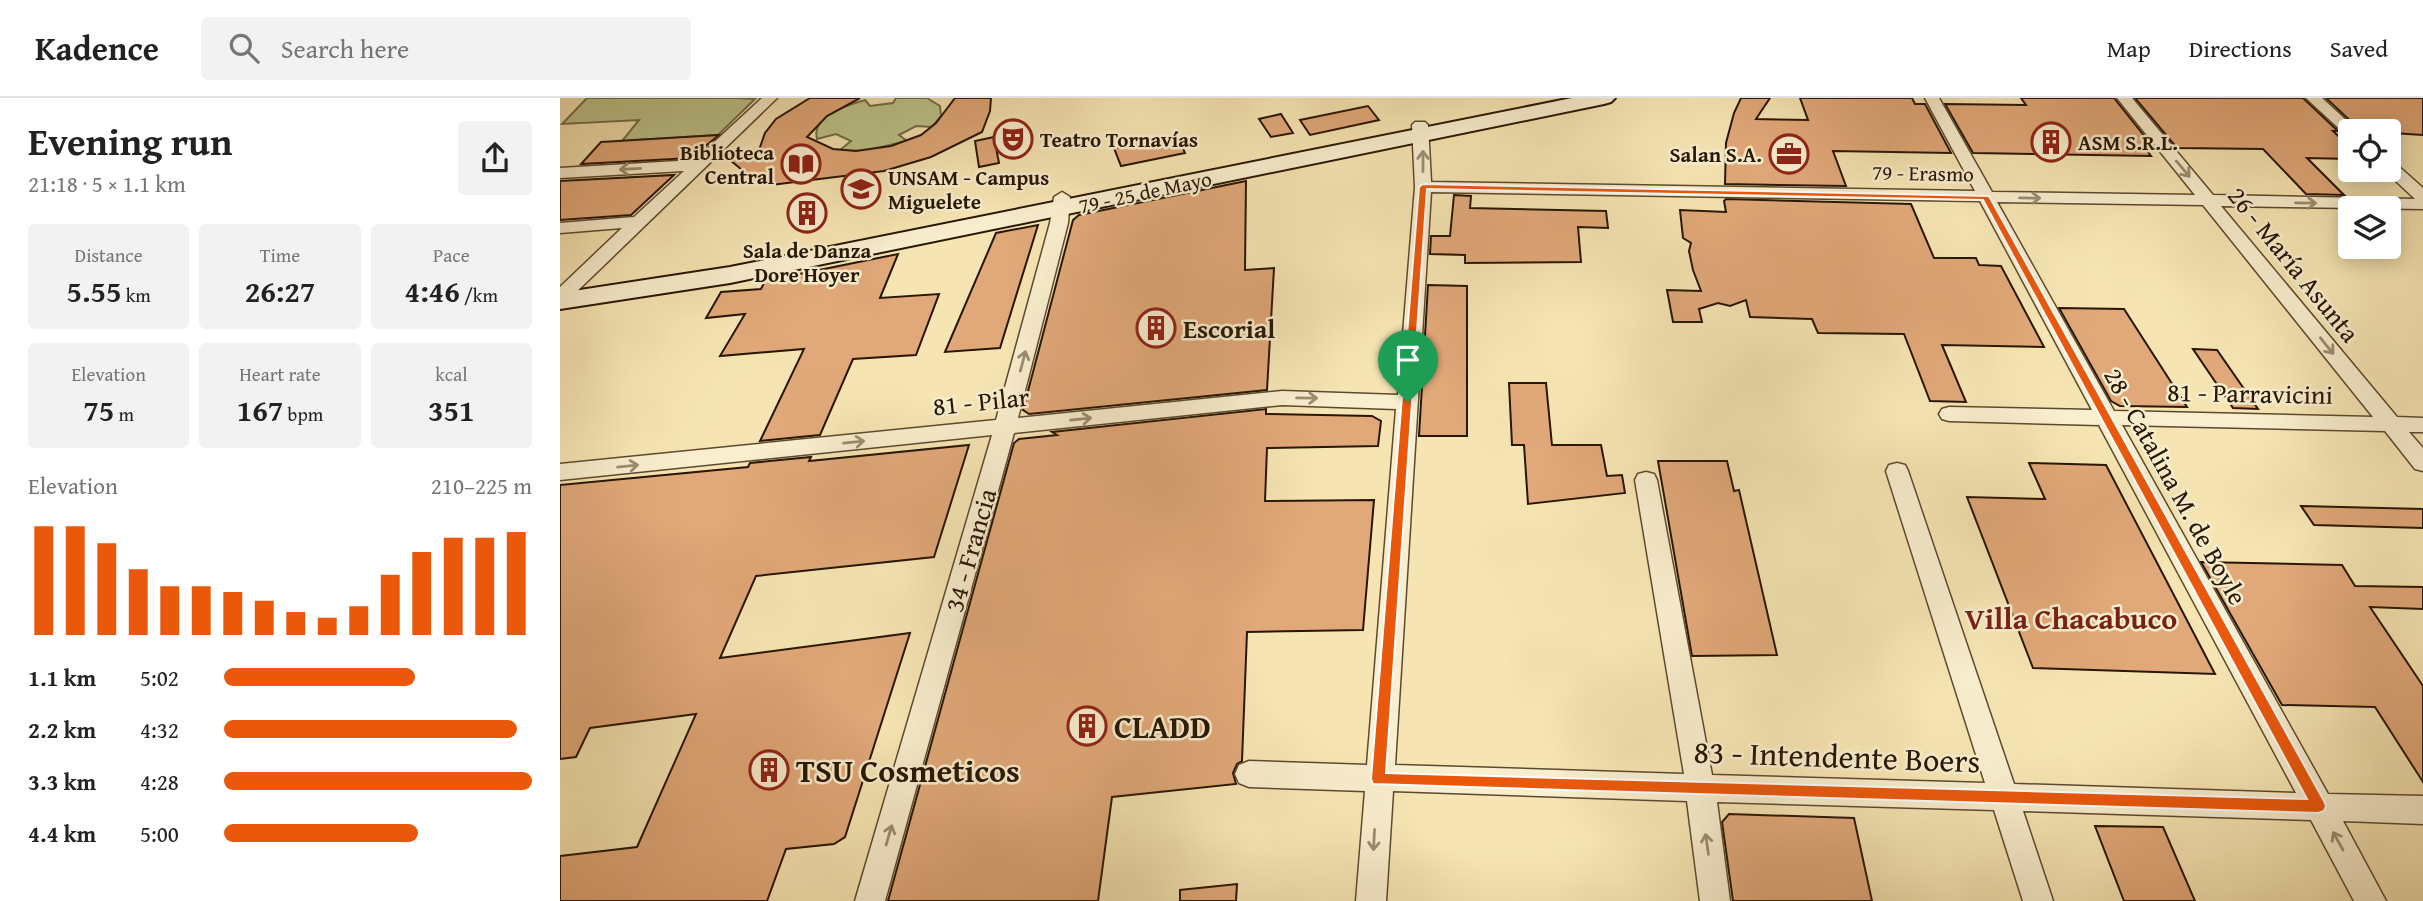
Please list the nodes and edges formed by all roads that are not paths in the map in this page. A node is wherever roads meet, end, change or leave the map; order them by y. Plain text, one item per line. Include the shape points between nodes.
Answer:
1 (770, 98) edge
2 (1556, 98) edge
3 (1604, 98) edge
4 (1932, 98) edge
5 (2124, 98) edge
6 (2313, 98) edge
7 (2338, 120) edge
8 (1420, 130) junction
9 (698, 165) junction
10 (560, 173) edge
11 (2401, 177) edge
12 (1423, 187) junction
13 (1986, 197) junction
14 (2423, 197) edge
15 (2210, 201) junction
16 (1062, 203) junction
17 (2423, 204) edge
18 (639, 222) junction
19 (560, 228) edge
20 (562, 294) edge
21 (1408, 402) junction
22 (1949, 414) dead end
23 (2106, 417) junction
24 (2390, 424) junction
25 (2423, 425) edge
26 (1005, 427) junction
27 (2423, 463) edge
28 (1897, 471) dead end
29 (560, 472) edge
30 (1646, 480) dead end
31 (1249, 774) dead end
32 (1378, 779) junction
33 (1699, 786) junction
34 (2004, 795) junction
35 (2318, 806) junction
36 (2423, 810) edge
37 (870, 901) edge
38 (1371, 901) edge
39 (1715, 901) edge
40 (2038, 901) edge
41 (2371, 901) edge

1 - 9 street
2 - 8 main road, 79 - 25 de Mayo
3 - 8 main road, 79 - 25 de Mayo
4 - 13 street, 28 - Catalina M. de Boyle
5 -> 15 street, 26 - María Asunta
6 - 7 street
12 -> 8 street
8 - 16 main road, 79 - 25 de Mayo
9 -> 10 street
9 - 18 street
11 - 14 street
12 - 13 street, 79 - Erasmo
12 - 21 street
13 -> 15 street, 79 - Erasmo
13 - 23 street, 28 - Catalina M. de Boyle
15 -> 17 street, 79 - Erasmo
15 -> 24 street, 26 - María Asunta
16 - 20 main road, 79 - 25 de Mayo via 730,275
26 -> 16 street, 34 - Francia
18 - 19 street
18 - 20 street
26 -> 21 street, 81 - Pilar via 1282,398
21 - 32 street
22 - 23 street, 81 - Parravicini
23 - 24 street, 81 - Parravicini
23 - 35 street, 28 - Catalina M. de Boyle
24 - 25 street, 81 - Parravicini
24 - 27 street, 26 - María Asunta
29 -> 26 street, 81 - Pilar
37 -> 26 street, 34 - Francia
28 - 34 street
30 - 33 street
31 - 32 street, 83 - Intendente Boers
32 - 33 street, 83 - Intendente Boers
32 -> 38 street
33 - 34 street, 83 - Intendente Boers
39 -> 33 street
34 - 35 street, 83 - Intendente Boers
34 - 40 street
35 - 36 street, 83 - Intendente Boers
41 -> 35 street, 28 - Catalina M. de Boyle

